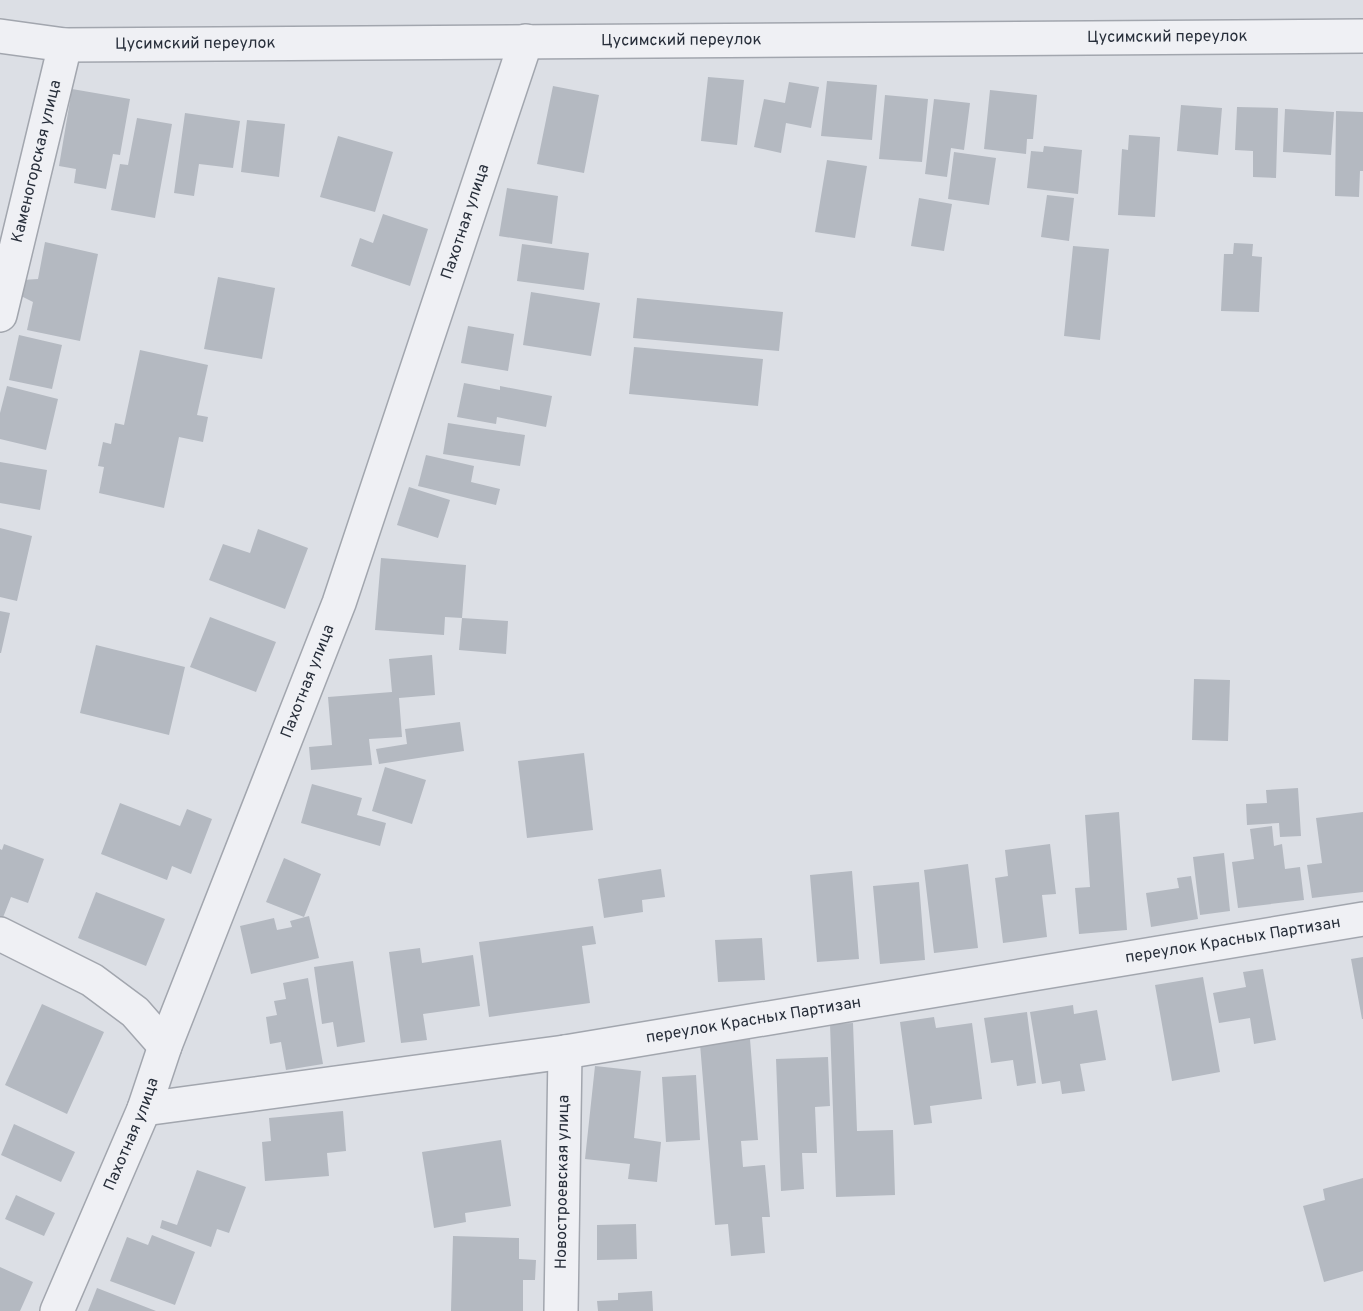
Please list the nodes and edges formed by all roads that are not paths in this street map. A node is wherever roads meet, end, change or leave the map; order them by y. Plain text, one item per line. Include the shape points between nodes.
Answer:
1 (0, 36) edge
2 (1363, 36) edge
3 (526, 41) junction
4 (65, 45) junction
5 (0, 315) edge
6 (1363, 920) edge
7 (0, 934) edge
8 (165, 1046) junction
9 (565, 1052) junction
10 (144, 1109) junction
11 (57, 1311) edge
12 (561, 1311) edge

1 - 4 street, Цусимский переулок
2 - 3 street, Цусимский переулок
3 - 4 street, Цусимский переулок
3 - 8 street, Пахотная улица via 339,603
4 - 5 street, Каменогорская улица
6 - 9 street, переулок Красных Партизан
7 - 8 street via 92,980 135,1012
8 - 10 street, Пахотная улица
9 - 10 street, переулок Красных Партизан
9 - 12 street, Новостроевская улица
10 - 11 street, Пахотная улица

